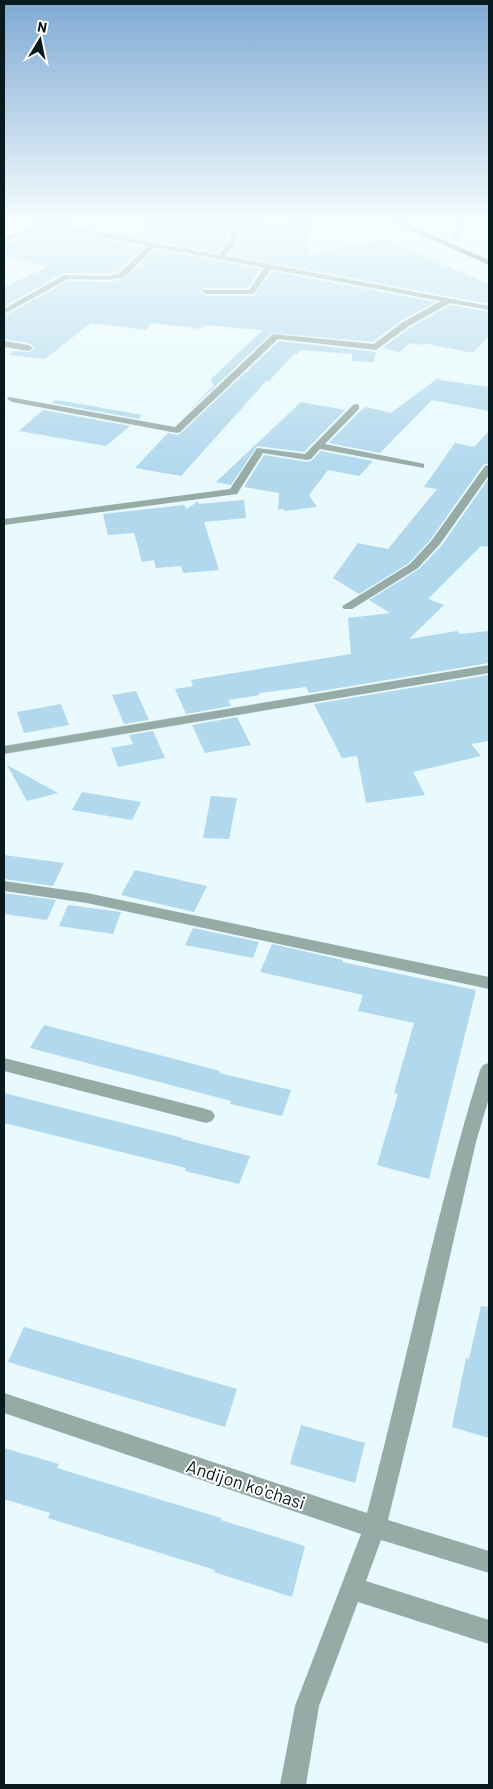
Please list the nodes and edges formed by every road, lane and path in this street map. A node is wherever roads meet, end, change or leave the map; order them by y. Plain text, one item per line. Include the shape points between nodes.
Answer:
1 (16, 305) edge
2 (439, 305) edge
3 (476, 305) edge
4 (489, 308) edge
5 (4, 312) edge
6 (4, 344) edge
7 (29, 348) dead end
8 (12, 399) dead end
9 (356, 408) dead end
10 (318, 446) junction
11 (420, 466) dead end
12 (489, 468) edge
13 (4, 522) edge
14 (348, 608) dead end
15 (489, 669) edge
16 (4, 750) edge
17 (4, 886) edge
18 (489, 983) edge
19 (4, 1064) edge
20 (489, 1070) edge
21 (206, 1116) dead end
22 (4, 1403) edge
23 (375, 1527) junction
24 (489, 1562) edge
25 (352, 1588) junction
26 (489, 1632) edge
27 (293, 1785) edge

1 - 5 street
2 - 8 street via 406,324 376,347 276,336 177,430
3 - 4 street
6 - 7 street
9 - 10 street
10 - 11 street
10 - 13 street via 307,457 260,450 233,492
12 - 14 street via 436,542 414,566
15 - 16 street
17 - 18 street via 87,898
19 - 21 street
20 - 23 street via 467,1142
22 - 23 street, Andijon ko'chasi
23 - 24 street, Andijon ko'chasi
23 - 25 street
25 - 26 street
25 - 27 street via 307,1706

